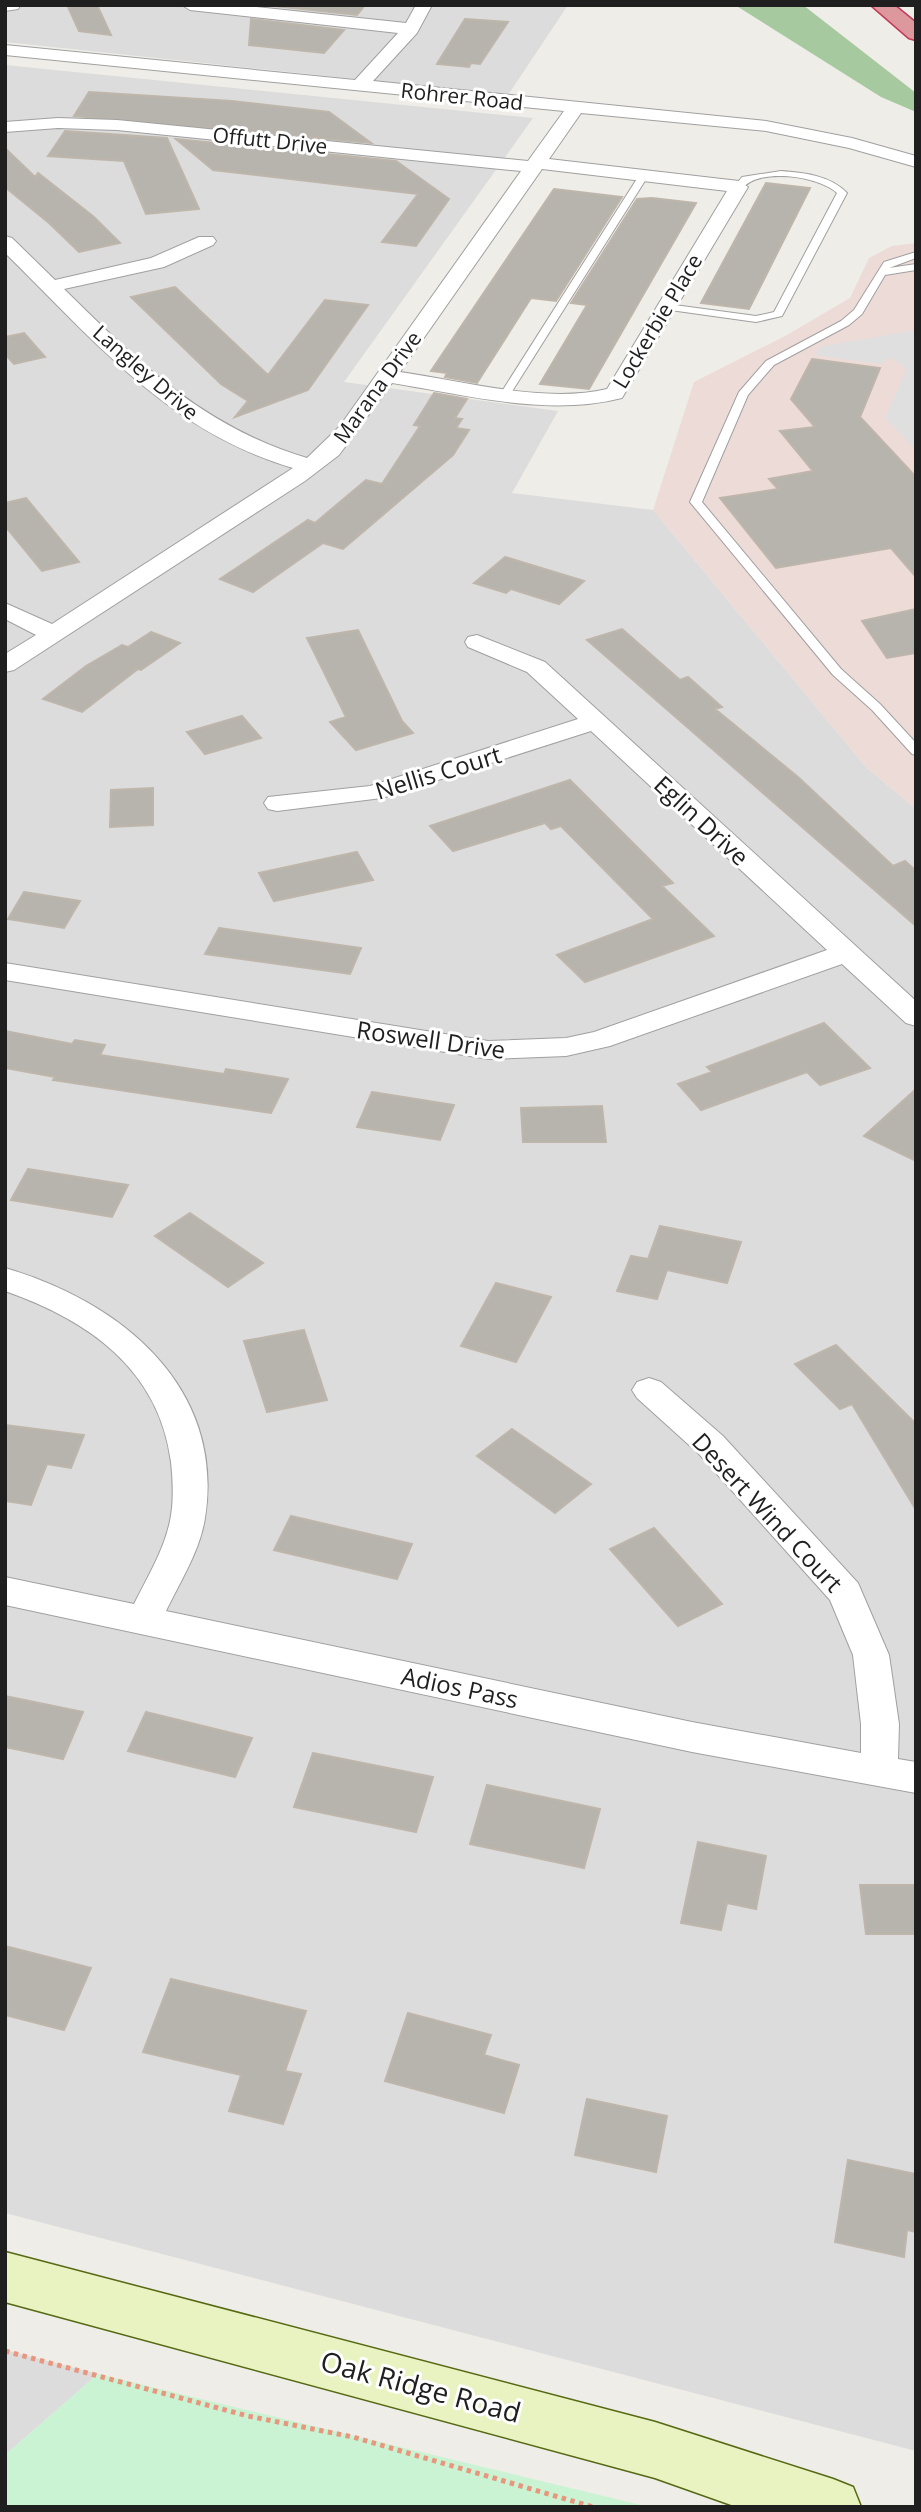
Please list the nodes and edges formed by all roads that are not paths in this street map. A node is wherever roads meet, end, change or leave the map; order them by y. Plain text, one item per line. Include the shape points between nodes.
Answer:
1 (190, 5) edge
2 (424, 5) edge
3 (881, 5) edge
4 (411, 29) junction
5 (916, 34) edge
6 (5, 50) edge
7 (359, 86) junction
8 (576, 107) junction
9 (5, 127) edge
10 (916, 162) edge
11 (533, 168) junction
12 (640, 180) junction
13 (736, 192) junction
14 (206, 241) dead end
15 (5, 242) edge
16 (916, 255) edge
17 (916, 267) edge
18 (882, 272) junction
19 (51, 286) junction
20 (667, 307) junction
21 (387, 376) junction
22 (506, 393) junction
23 (310, 466) junction
24 (5, 610) edge
25 (53, 634) junction
26 (477, 642) dead end
27 (5, 665) edge
28 (595, 722) junction
29 (916, 751) edge
30 (277, 803) dead end
31 (846, 953) junction
32 (5, 971) edge
33 (916, 1017) edge
34 (5, 1279) edge
35 (649, 1390) dead end
36 (5, 1591) edge
37 (145, 1619) junction
38 (879, 1772) junction
39 (916, 1778) edge
40 (5, 2277) edge
41 (833, 2507) edge

1 - 4 street
2 - 4 street
3 - 5 highway
4 - 7 street
6 - 7 street, Rohrer Road
7 - 8 street, Rohrer Road
8 - 10 street, Rohrer Road via 796,131
8 - 11 street, Marana Drive
9 - 11 street, Offutt Drive via 117,125
11 - 12 street
11 - 21 street, Marana Drive
12 - 13 street
12 - 22 lane
13 - 20 street, Lockerbie Place
13 - 20 lane via 744,179 767,174 820,179 842,193 778,314 756,319
14 - 19 street via 157,263
15 - 19 street, Langley Drive
16 - 18 lane via 887,264
17 - 18 lane
18 - 29 lane via 858,312 770,363 743,394 696,502 836,672
19 - 23 street, Langley Drive via 133,367 204,422
20 - 22 street, Lockerbie Place via 615,394 582,401
21 - 22 street, Lockerbie Place
21 - 23 street, Marana Drive via 348,431
23 - 25 street, Marana Drive
24 - 25 street
25 - 27 street, Marana Drive
26 - 28 street, Eglin Drive via 536,667
28 - 30 street, Nellis Court via 373,793
28 - 31 street, Eglin Drive
31 - 32 street, Roswell Drive via 600,1040 527,1050 488,1050
31 - 33 street, Eglin Drive
34 - 37 street via 69,1302 122,1338 166,1391 182,1422 188,1455 187,1525
35 - 38 street, Desert Wind Court via 711,1445 845,1593 871,1655 880,1724
36 - 37 street, Adios Pass
37 - 38 street, Adios Pass via 678,1734
38 - 39 street, Adios Pass
40 - 41 street, Oak Ridge Road via 638,2445

